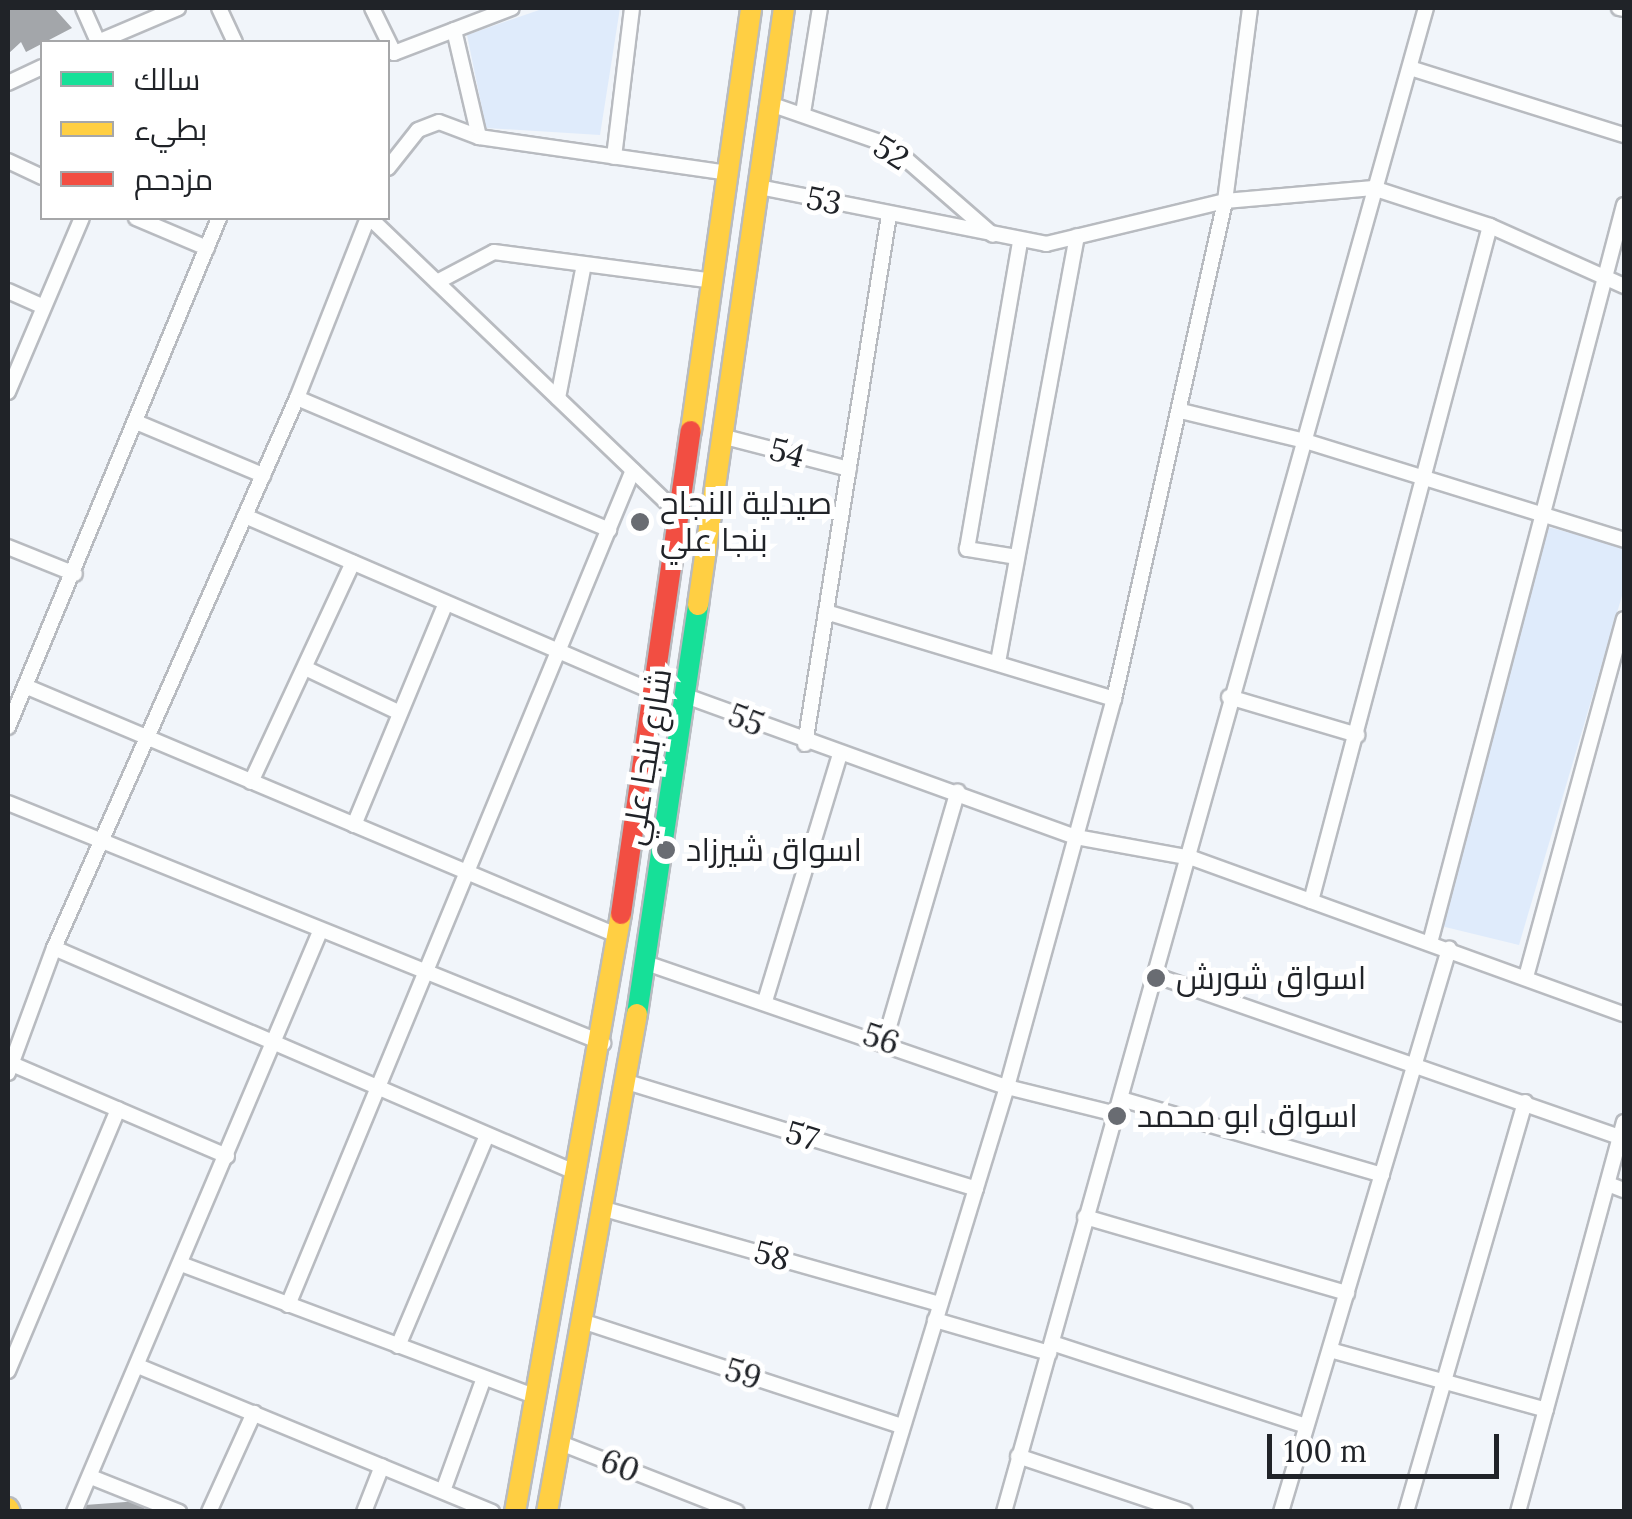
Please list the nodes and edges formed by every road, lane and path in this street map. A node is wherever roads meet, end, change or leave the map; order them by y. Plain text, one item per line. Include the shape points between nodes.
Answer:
1 (82, 8) edge
2 (178, 8) edge
3 (219, 8) edge
4 (372, 8) edge
5 (512, 8) edge
6 (632, 8) edge
7 (752, 8) edge
8 (784, 8) edge
9 (820, 8) edge
10 (1250, 8) edge
11 (1426, 8) edge
12 (454, 30) junction
13 (97, 40) edge
14 (103, 40) edge
15 (234, 40) edge
16 (388, 40) edge
17 (390, 45) edge
18 (40, 68) edge
19 (1410, 68) junction
20 (8, 82) edge
21 (770, 104) junction
22 (802, 113) junction
23 (1624, 136) edge
24 (479, 137) junction
25 (614, 157) junction
26 (8, 161) edge
27 (390, 165) edge
28 (728, 174) junction
29 (40, 176) edge
30 (759, 186) junction
31 (1373, 188) junction
32 (1225, 201) junction
33 (1624, 206) edge
34 (889, 215) junction
35 (81, 220) edge
36 (141, 220) edge
37 (218, 220) edge
38 (368, 220) edge
39 (371, 220) edge
40 (1490, 226) junction
41 (993, 236) junction
42 (1077, 236) junction
43 (1020, 242) junction
44 (207, 248) junction
45 (584, 264) junction
46 (714, 281) junction
47 (1606, 281) junction
48 (437, 282) junction
49 (1624, 286) edge
50 (8, 291) edge
51 (44, 306) junction
52 (8, 392) edge
53 (297, 398) junction
54 (558, 398) junction
55 (1181, 411) junction
56 (136, 422) junction
57 (725, 437) junction
58 (1306, 441) junction
59 (633, 470) junction
60 (849, 470) junction
61 (263, 475) junction
62 (1424, 483) junction
63 (680, 515) junction
64 (245, 516) junction
65 (1540, 517) junction
66 (608, 530) junction
67 (1624, 540) edge
68 (8, 547) edge
69 (1017, 556) junction
70 (352, 562) junction
71 (75, 574) junction
72 (446, 603) junction
73 (826, 612) junction
74 (1624, 620) edge
75 (558, 651) junction
76 (998, 662) junction
77 (305, 668) junction
78 (25, 686) junction
79 (654, 692) junction
80 (686, 696) junction
81 (1229, 698) junction
82 (1114, 699) junction
83 (400, 713) junction
84 (8, 728) edge
85 (1357, 734) junction
86 (144, 737) junction
87 (805, 744) junction
88 (840, 754) junction
89 (644, 764) junction
90 (675, 768) junction
91 (251, 782) junction
92 (958, 791) junction
93 (8, 803) edge
94 (354, 825) junction
95 (1076, 837) junction
96 (100, 842) junction
97 (1192, 858) junction
98 (467, 872) junction
99 (1312, 901) junction
100 (319, 934) junction
101 (619, 936) junction
102 (1430, 943) junction
103 (54, 948) junction
104 (1449, 950) junction
105 (646, 963) junction
106 (425, 976) junction
107 (1157, 976) junction
108 (1526, 978) junction
109 (765, 1001) junction
110 (1624, 1014) edge
111 (885, 1040) junction
112 (603, 1043) junction
113 (274, 1045) junction
114 (1415, 1062) junction
115 (10, 1069) edge
116 (627, 1082) junction
117 (1007, 1086) junction
118 (378, 1089) junction
119 (1526, 1102) junction
120 (1119, 1106) junction
121 (118, 1109) junction
122 (1622, 1130) edge
123 (487, 1135) junction
124 (227, 1156) junction
125 (577, 1174) junction
126 (1382, 1175) junction
127 (1608, 1184) junction
128 (976, 1189) junction
129 (1624, 1190) edge
130 (604, 1208) junction
131 (1086, 1217) junction
132 (181, 1264) junction
133 (1347, 1294) junction
134 (939, 1304) junction
135 (288, 1305) junction
136 (934, 1320) junction
137 (584, 1322) junction
138 (398, 1346) junction
139 (1050, 1348) junction
140 (1330, 1350) junction
141 (138, 1366) junction
142 (8, 1372) edge
143 (484, 1378) junction
144 (1442, 1382) junction
145 (536, 1398) junction
146 (1546, 1410) junction
147 (254, 1414) junction
148 (902, 1426) junction
149 (1306, 1426) junction
150 (558, 1442) junction
151 (1018, 1456) junction
152 (382, 1466) junction
153 (91, 1476) junction
154 (443, 1492) junction
155 (74, 1512) edge
156 (179, 1512) edge
157 (209, 1512) edge
158 (364, 1512) edge
159 (492, 1512) edge
160 (515, 1512) edge
161 (547, 1512) edge
162 (737, 1512) edge
163 (877, 1512) edge
164 (1004, 1512) edge
165 (1185, 1512) edge
166 (1281, 1512) edge
167 (1406, 1512) edge
168 (1518, 1512) edge

1 - 13 street
2 - 14 street
3 - 15 street
4 - 16 street
5 - 12 street
6 - 25 street
7 - 28 main road, شارع بنجا علي
8 - 21 main road, شارع بنجا علي
9 - 22 street
10 - 32 street
11 - 19 street
12 - 17 street via 394,53
12 - 24 street
18 - 20 street
19 - 23 street
19 - 31 street
21 - 22 street, 52
21 - 30 main road, شارع بنجا علي
22 - 41 street, 52 via 890,146
24 - 25 street
24 - 27 street via 439,122 418,130
25 - 28 street
26 - 29 street
28 - 46 main road, شارع بنجا علي
30 - 34 street, 53
30 - 57 main road, شارع بنجا علي
31 - 32 street, 53
31 - 40 street
31 - 58 street
32 - 42 street, 53
32 - 55 street
33 - 47 street
34 - 41 street, 53
34 - 60 street
35 - 51 street
36 - 44 street
37 - 44 street
38 - 53 street
39 - 48 street
40 - 47 street
40 - 62 street
41 - 43 street, 53
42 - 43 street, 53
42 - 69 street
43 - 69 street via 966,549
44 - 56 street
45 - 46 street
45 - 48 street via 494,252
45 - 54 street
46 - 63 main road, شارع بنجا علي
47 - 49 street
47 - 65 street
48 - 54 street
50 - 51 street
51 - 52 street
53 - 61 street
53 - 66 street
54 - 59 street
55 - 58 street
55 - 82 street
56 - 61 street
56 - 71 street
57 - 60 street, 54
57 - 80 main road, شارع بنجا علي
58 - 62 street
58 - 81 street
59 - 63 street
59 - 66 street
60 - 73 street
61 - 64 street
62 - 65 street
62 - 85 street
63 - 79 main road, شارع بنجا علي
64 - 70 street
64 - 86 street
65 - 67 street
65 - 102 street
66 - 75 street
68 - 71 street
69 - 76 street
70 - 72 street
70 - 77 street
71 - 78 street
72 - 75 street
72 - 83 street
73 - 76 street
73 - 87 street
74 - 108 street
75 - 79 street
75 - 98 street
76 - 82 street
77 - 83 street
77 - 91 street
78 - 84 street
78 - 86 street
79 - 89 main road, شارع بنجا علي
80 - 87 street, 55
80 - 90 main road, شارع بنجا علي
81 - 85 street
81 - 97 street
82 - 95 street
83 - 94 street
85 - 99 street
86 - 91 street
86 - 96 street
87 - 88 street, 55
88 - 92 street, 55
88 - 109 street
89 - 90 main road
89 - 101 main road, شارع بنجا علي
90 - 105 main road, شارع بنجا علي
91 - 94 street
92 - 95 street, 55
92 - 111 street
93 - 96 street
94 - 98 street
95 - 97 street, 55
95 - 117 street
96 - 100 street
96 - 103 street
97 - 99 street, 55
97 - 107 street
98 - 101 street
98 - 106 street
99 - 102 street, 55
100 - 106 street
100 - 113 street
101 - 112 main road, شارع بنجا علي
102 - 104 street, 55
103 - 113 street
103 - 115 street
104 - 108 street, 55
104 - 114 street
105 - 109 street, 56
105 - 116 main road, شارع بنجا علي
106 - 112 street
106 - 118 street
107 - 114 street
107 - 120 street
108 - 110 street, 55
109 - 111 street, 56
111 - 117 street, 56
112 - 125 main road, شارع بنجا علي
113 - 118 street
113 - 124 street
114 - 119 street
114 - 126 street
115 - 121 street
116 - 128 street, 57
116 - 130 main road, شارع بنجا علي
117 - 120 street, 56
117 - 128 street
118 - 123 street
118 - 135 street
119 - 122 street
119 - 144 street
120 - 126 street, 56
120 - 131 street
121 - 124 street
121 - 142 street
122 - 127 street
123 - 125 street
123 - 138 street
124 - 132 street
125 - 145 main road, شارع بنجا علي
126 - 133 street
127 - 129 street
127 - 146 street
128 - 134 street
130 - 134 street, 58
130 - 137 main road, شارع بنجا علي
131 - 133 street
131 - 139 street
132 - 135 street
132 - 141 street
133 - 140 street
134 - 136 street
135 - 138 street
136 - 139 street
136 - 148 street
137 - 148 street, 59
137 - 150 main road, شارع بنجا علي
138 - 143 street
139 - 149 street
139 - 151 street
140 - 144 street
140 - 149 street
141 - 147 street
141 - 153 street
143 - 145 street
143 - 154 street
144 - 146 street
144 - 167 street
145 - 160 main road, شارع بنجا علي
146 - 168 street
147 - 152 street
147 - 157 street
148 - 163 street
149 - 166 street
150 - 161 main road, شارع بنجا علي
150 - 162 street, 60
151 - 164 street
151 - 165 street
152 - 154 street
152 - 158 street
153 - 155 street
153 - 156 street
154 - 159 street

